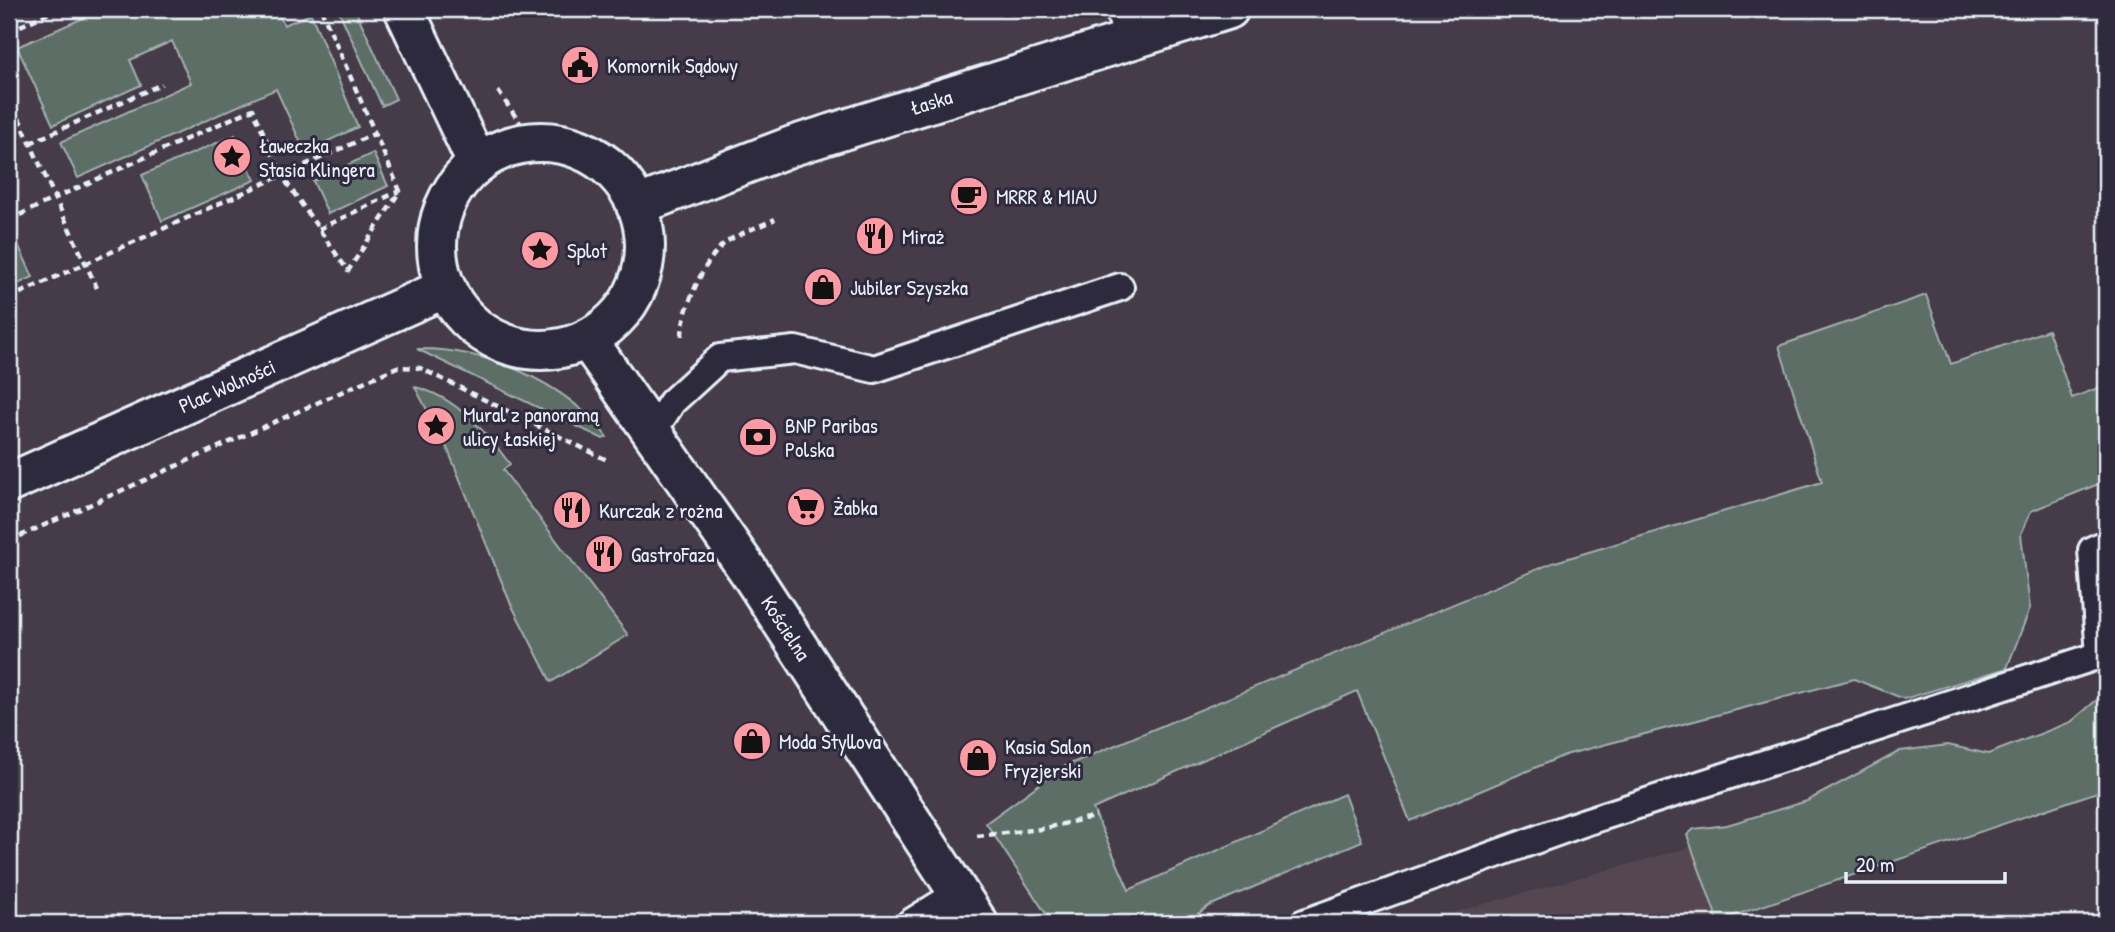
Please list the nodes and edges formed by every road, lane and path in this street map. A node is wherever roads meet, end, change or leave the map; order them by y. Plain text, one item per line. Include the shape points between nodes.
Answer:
1 (58, 9) edge
2 (321, 9) edge
3 (404, 9) edge
4 (1229, 9) edge
5 (1124, 25) edge
6 (9, 30) edge
7 (162, 84) dead end
8 (9, 96) edge
9 (376, 133) junction
10 (30, 142) junction
11 (477, 163) junction
12 (282, 176) junction
13 (400, 191) junction
14 (55, 198) junction
15 (636, 206) junction
16 (775, 219) dead end
17 (9, 220) edge
18 (319, 229) junction
19 (85, 264) junction
20 (1120, 287) dead end
21 (97, 288) dead end
22 (446, 288) junction
23 (9, 298) edge
24 (587, 339) junction
25 (687, 390) junction
26 (652, 433) junction
27 (607, 460) dead end
28 (9, 483) edge
29 (9, 541) edge
30 (2106, 544) edge
31 (1096, 816) dead end
32 (972, 836) dead end
33 (968, 908) edge
34 (911, 923) edge
35 (1304, 923) edge

1 - 6 path
2 - 9 path
3 - 11 street
4 - 5 street, Łaska
5 - 15 street, Łaska
7 - 10 path
8 - 10 path
9 - 12 path
9 - 13 path
10 - 14 path
11 - 15 street via 517,145 561,144 600,160 622,181
11 - 22 street via 454,189 440,220 437,255
12 - 14 path via 253,109
12 - 18 path
12 - 19 path
13 - 18 path
13 - 18 path via 348,271
14 - 17 path
14 - 19 path
15 - 24 street via 645,247 636,289 610,323
16 - 25 path via 724,244 699,280 682,317
19 - 21 path
19 - 23 path
20 - 25 lane via 874,369 795,350 720,358
22 - 24 street via 474,326 505,344 541,350
22 - 28 street, Plac Wolności
24 - 26 street, Kościelna
25 - 26 lane via 672,402
26 - 33 street, Kościelna via 752,576
27 - 29 path via 420,368 397,367
30 - 35 lane via 2092,550 2100,655 1585,822
31 - 32 path via 1042,830
33 - 34 lane

